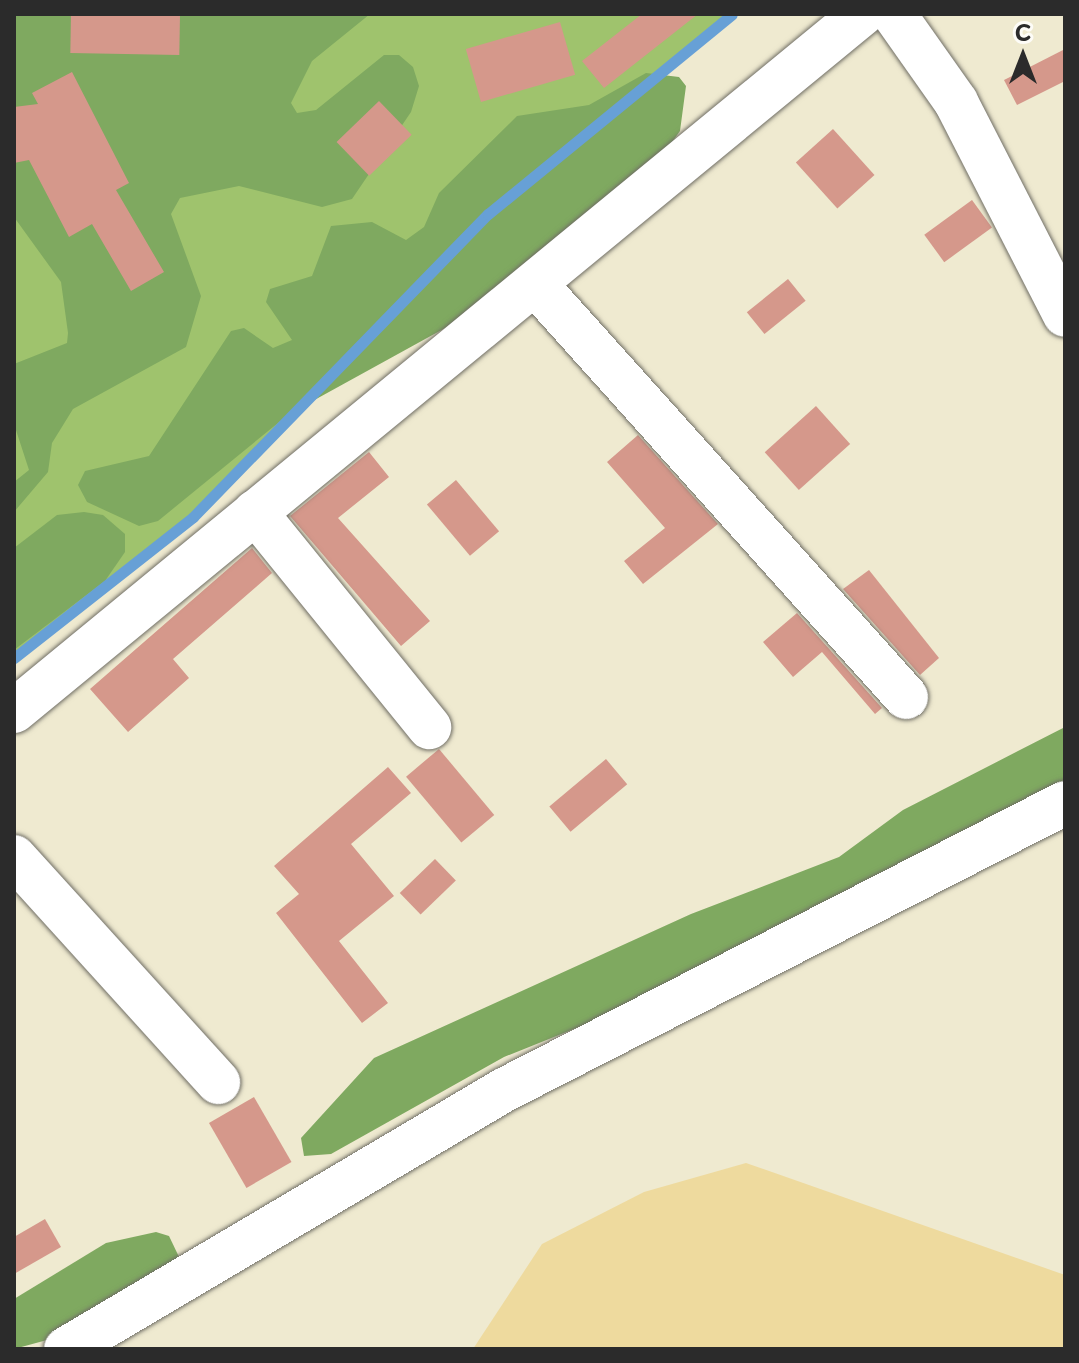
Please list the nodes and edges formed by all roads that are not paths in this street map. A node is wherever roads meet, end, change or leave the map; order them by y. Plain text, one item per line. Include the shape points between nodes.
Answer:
1 (862, 14) edge
2 (894, 14) edge
3 (538, 287) junction
4 (1065, 315) edge
5 (255, 512) junction
6 (906, 697) dead end
7 (14, 711) edge
8 (429, 727) dead end
9 (1065, 803) edge
10 (14, 857) edge
11 (218, 1082) dead end
12 (66, 1349) edge

1 - 3 street
2 - 4 street via 956,102
3 - 5 street
3 - 6 street
5 - 7 street
5 - 8 street
9 - 12 street via 504,1090
10 - 11 street

